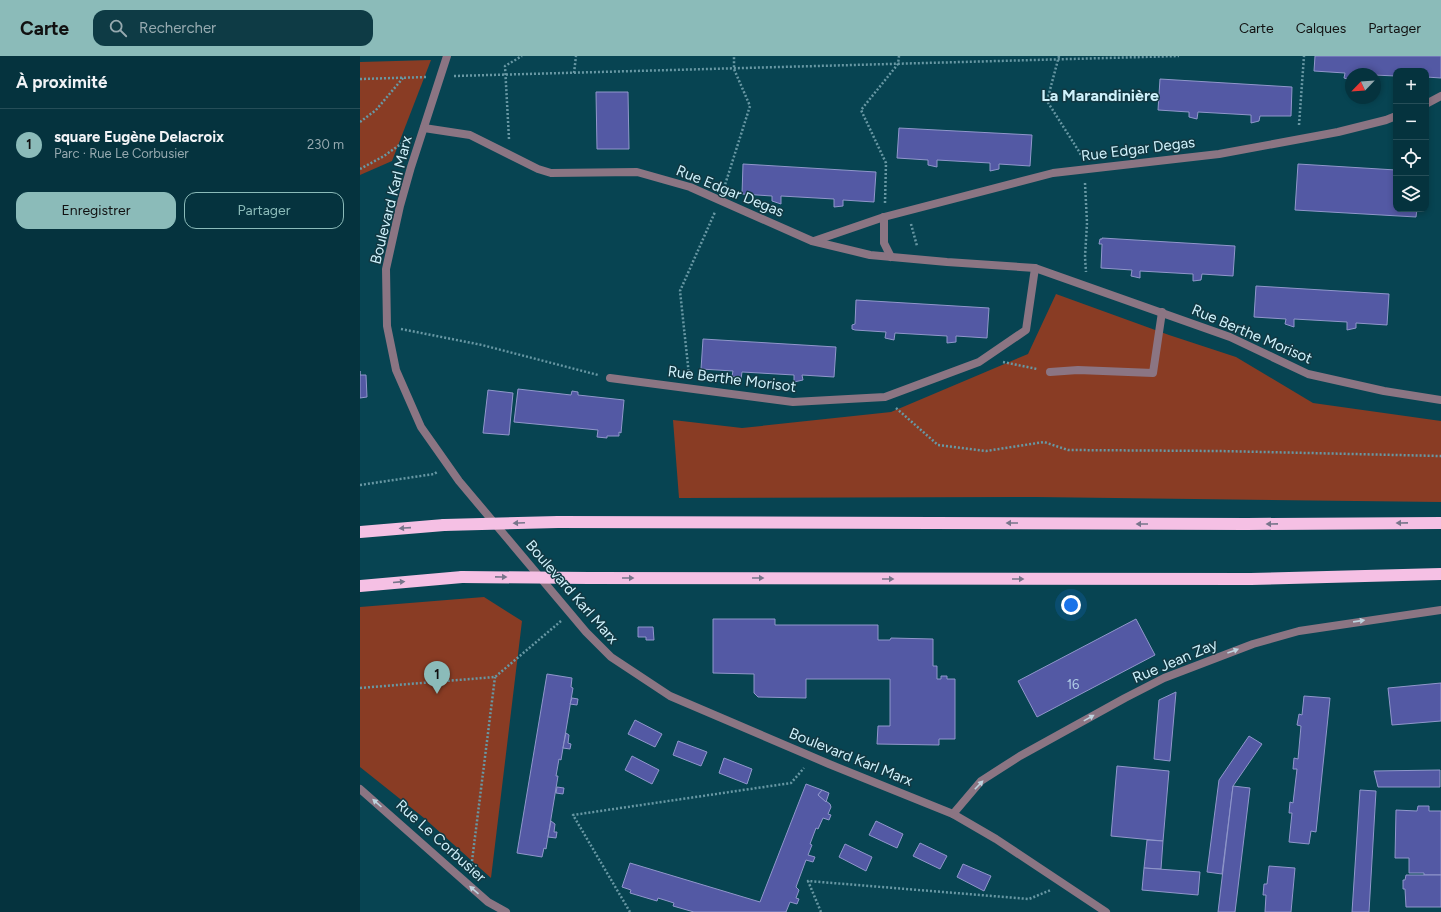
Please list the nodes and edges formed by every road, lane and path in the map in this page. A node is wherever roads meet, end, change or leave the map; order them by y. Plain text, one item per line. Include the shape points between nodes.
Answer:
1 (447, 56) edge
2 (522, 56) edge
3 (576, 56) edge
4 (734, 56) edge
5 (899, 56) edge
6 (1138, 56) edge
7 (1179, 56) edge
8 (1304, 56) edge
9 (898, 64) junction
10 (734, 69) junction
11 (574, 73) junction
12 (505, 75) junction
13 (440, 76) junction
14 (404, 78) junction
15 (360, 79) edge
16 (1441, 96) edge
17 (1429, 102) edge
18 (1393, 117) edge
19 (360, 122) edge
20 (424, 128) junction
21 (1295, 139) junction
22 (500, 150) junction
23 (360, 169) edge
24 (720, 200) junction
25 (908, 211) junction
26 (884, 217) junction
27 (812, 241) junction
28 (891, 257) junction
29 (921, 260) junction
30 (1035, 268) junction
31 (1162, 312) junction
32 (387, 326) junction
33 (984, 358) junction
34 (1050, 372) joint
35 (610, 378) joint
36 (690, 389) junction
37 (885, 397) junction
38 (1441, 400) edge
39 (1441, 456) edge
40 (434, 474) dead end
41 (360, 485) edge
42 (1441, 523) edge
43 (360, 532) edge
44 (1441, 574) edge
45 (360, 586) edge
46 (1441, 610) edge
47 (570, 613) junction
48 (495, 677) junction
49 (360, 688) edge
50 (814, 757) junction
51 (360, 789) edge
52 (953, 814) junction
53 (469, 885) junction
54 (1064, 885) junction
55 (506, 912) edge
56 (630, 912) edge
57 (822, 912) edge
58 (1106, 912) edge

1 - 13 street, Boulevard Karl Marx
2 - 12 path via 505,66
3 - 11 path
4 - 10 path
5 - 9 path
6 - 7 path
6 - 9 path
8 - 21 path via 1299,125
9 - 10 path
9 - 26 path via 861,110 886,163
10 - 11 path
10 - 24 path via 750,106
11 - 12 path
12 - 13 path
12 - 22 path via 510,139
13 - 14 path
13 - 20 street, Boulevard Karl Marx
14 - 15 path
14 - 19 path via 376,110
16 - 17 street
18 - 21 street, Rue Edgar Degas via 1338,132
20 - 22 street, Rue Edgar Degas via 470,135
20 - 23 path
20 - 32 street, Boulevard Karl Marx via 400,206 386,269
21 - 25 street, Rue Edgar Degas via 1219,154 1053,173
22 - 24 street, Rue Edgar Degas via 551,173 637,172 690,187
24 - 27 street, Rue Edgar Degas
24 - 36 path via 680,291
25 - 26 street, Rue Edgar Degas
25 - 29 path
26 - 27 street, Rue Edgar Degas
26 - 28 street via 884,243
27 - 28 street, Rue Berthe Morisot via 870,255
28 - 29 street, Rue Berthe Morisot
29 - 30 street, Rue Berthe Morisot
30 - 31 street, Rue Berthe Morisot
30 - 33 street, Rue Berthe Morisot via 1026,330
31 - 34 street via 1153,373 1078,370
31 - 38 street, Rue Berthe Morisot via 1230,336 1308,374 1384,391
32 - 35 path via 482,345
32 - 47 street, Boulevard Karl Marx via 396,370 421,428 459,481
33 - 34 path
33 - 37 street, Rue Berthe Morisot
35 - 36 street, Rue Berthe Morisot
36 - 37 street, Rue Berthe Morisot via 793,402
37 - 39 path via 938,445 986,451 1044,442 1068,450
40 - 41 path
42 -> 43 highway, bridge via 558,522 444,525
45 -> 44 highway, bridge via 462,577 1251,579
52 -> 46 street, Rue Jean Zay via 981,781 1020,756 1164,678 1253,644 1299,631
47 - 48 path
47 - 50 street, Boulevard Karl Marx via 611,657 670,696
48 - 49 path
48 - 53 path
50 - 52 street, Boulevard Karl Marx
50 - 56 path via 790,783 573,814
53 -> 51 street, Rue Le Corbusier
52 - 54 street, Boulevard Karl Marx via 996,839
55 -> 53 street, Rue Le Corbusier via 488,902
54 - 57 path via 1029,899 808,881
54 - 58 street, Boulevard Karl Marx

